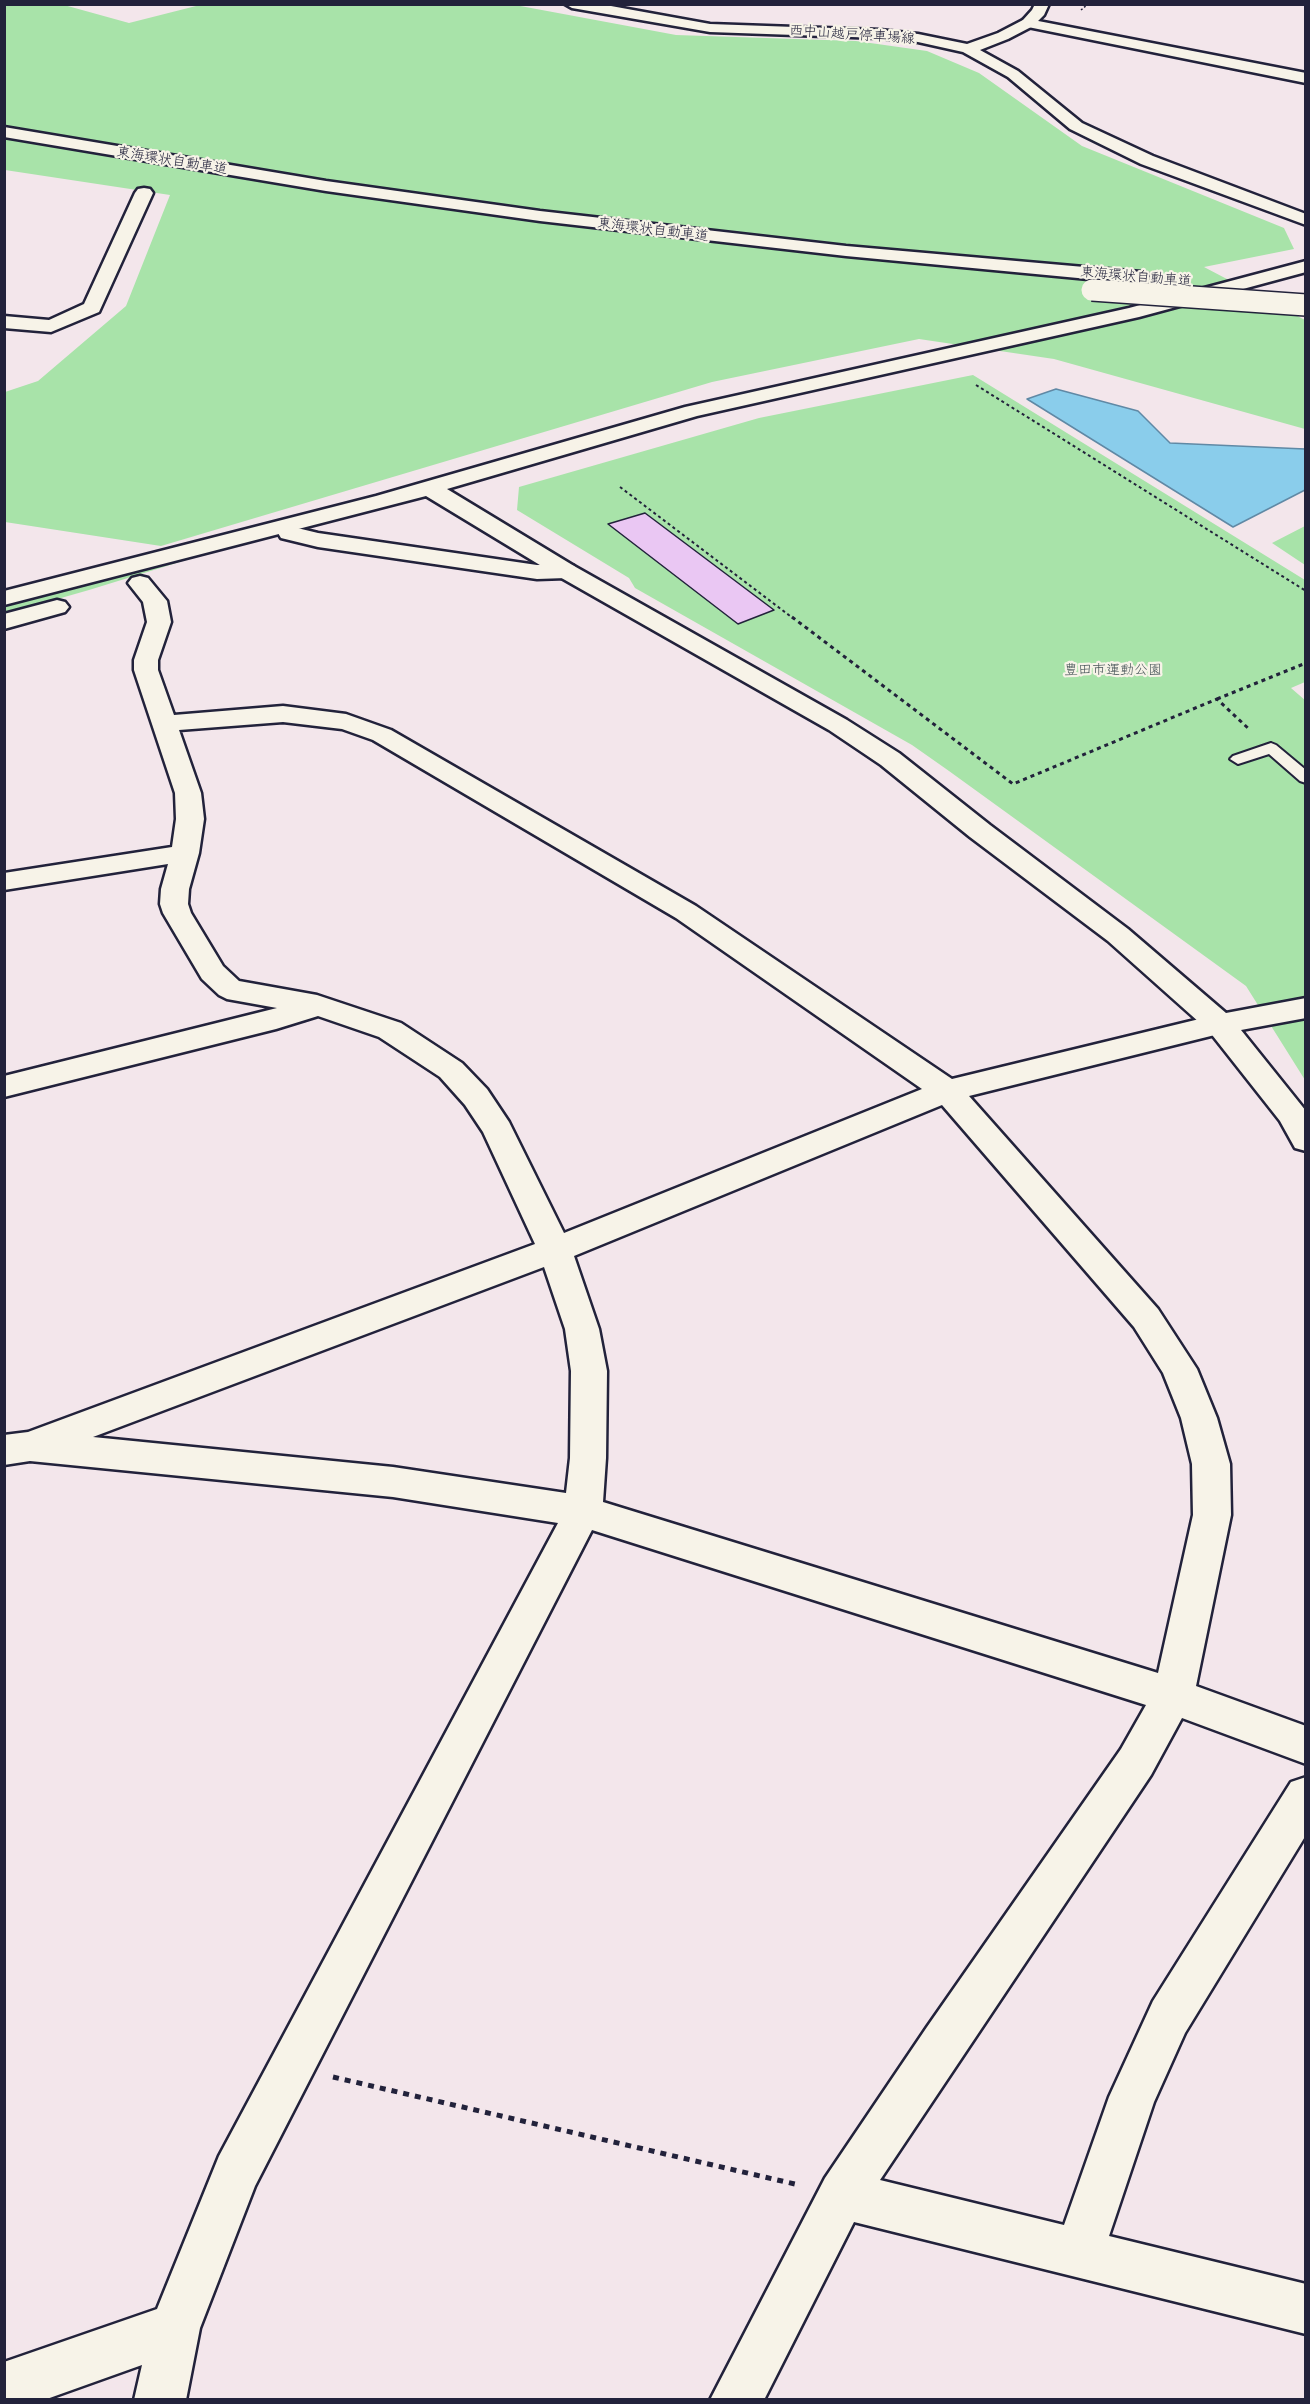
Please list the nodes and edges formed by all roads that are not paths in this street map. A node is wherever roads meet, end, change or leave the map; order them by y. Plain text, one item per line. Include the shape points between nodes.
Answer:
1 (572, 4) edge
2 (1042, 4) edge
3 (1028, 22) junction
4 (968, 49) junction
5 (1305, 78) edge
6 (4, 132) edge
7 (4, 147) edge
8 (144, 193) dead end
9 (1305, 220) edge
10 (1305, 266) edge
11 (1305, 290) edge
12 (1305, 305) edge
13 (4, 322) edge
14 (429, 488) junction
15 (384, 501) junction
16 (289, 533) junction
17 (566, 571) junction
18 (140, 583) junction
19 (5, 598) edge
20 (4, 622) edge
21 (164, 724) junction
22 (1238, 759) dead end
23 (1305, 778) edge
24 (185, 852) junction
25 (4, 882) edge
26 (317, 1005) junction
27 (1305, 1008) edge
28 (1220, 1024) junction
29 (6, 1081) edge
30 (948, 1091) junction
31 (1305, 1140) edge
32 (555, 1250) junction
33 (17, 1448) edge
34 (583, 1511) junction
35 (1173, 1696) junction
36 (1305, 1745) edge
37 (1305, 1796) edge
38 (842, 2195) junction
39 (1079, 2253) junction
40 (1305, 2309) edge
41 (176, 2328) junction
42 (4, 2388) edge
43 (160, 2400) edge
44 (736, 2400) edge

1 - 4 main road, 西中山越戸停車場線 via 710,28 880,34
2 - 3 main road
3 - 4 main road
3 - 5 main road
4 - 9 main road, 西中山越戸停車場線 via 1013,74 1076,126 1147,160
6 - 11 main road, 東海環状自動車道 via 326,186 562,219 846,251
7 - 12 main road, 東海環状自動車道, bridge via 312,199 564,234 1092,290
8 - 13 main road via 93,308 51,326
10 - 14 main road via 1131,313 692,411
14 - 15 main road
14 - 17 main road
15 - 16 main road
15 - 19 main road
16 - 17 main road via 537,572
16 - 18 main road
17 - 28 main road via 891,759 1118,935
18 - 20 main road
18 - 21 main road via 155,601 159,622 146,670
21 - 24 main road via 188,793 190,819
21 - 30 main road via 283,714 346,722 382,735 686,912
22 - 23 lane via 1271,748
24 - 25 main road
24 - 26 main road via 174,904 212,972 238,992
26 - 29 main road via 276,1019
26 - 32 main road via 390,1030 451,1070 476,1097 498,1130
27 - 28 main road
28 - 30 main road
28 - 31 main road via 1292,1115
30 - 32 main road
30 - 35 main road via 1146,1318 1179,1369 1199,1418 1211,1464 1212,1515
32 - 33 main road
32 - 34 main road via 582,1329 589,1371
33 - 34 main road via 393,1482
34 - 35 main road
34 - 41 main road via 236,2173
35 - 36 main road
35 - 38 main road via 1136,1762
37 - 39 main road via 1169,2017 1132,2097
38 - 39 main road
38 - 44 main road
39 - 40 main road
41 - 42 main road
41 - 43 main road

